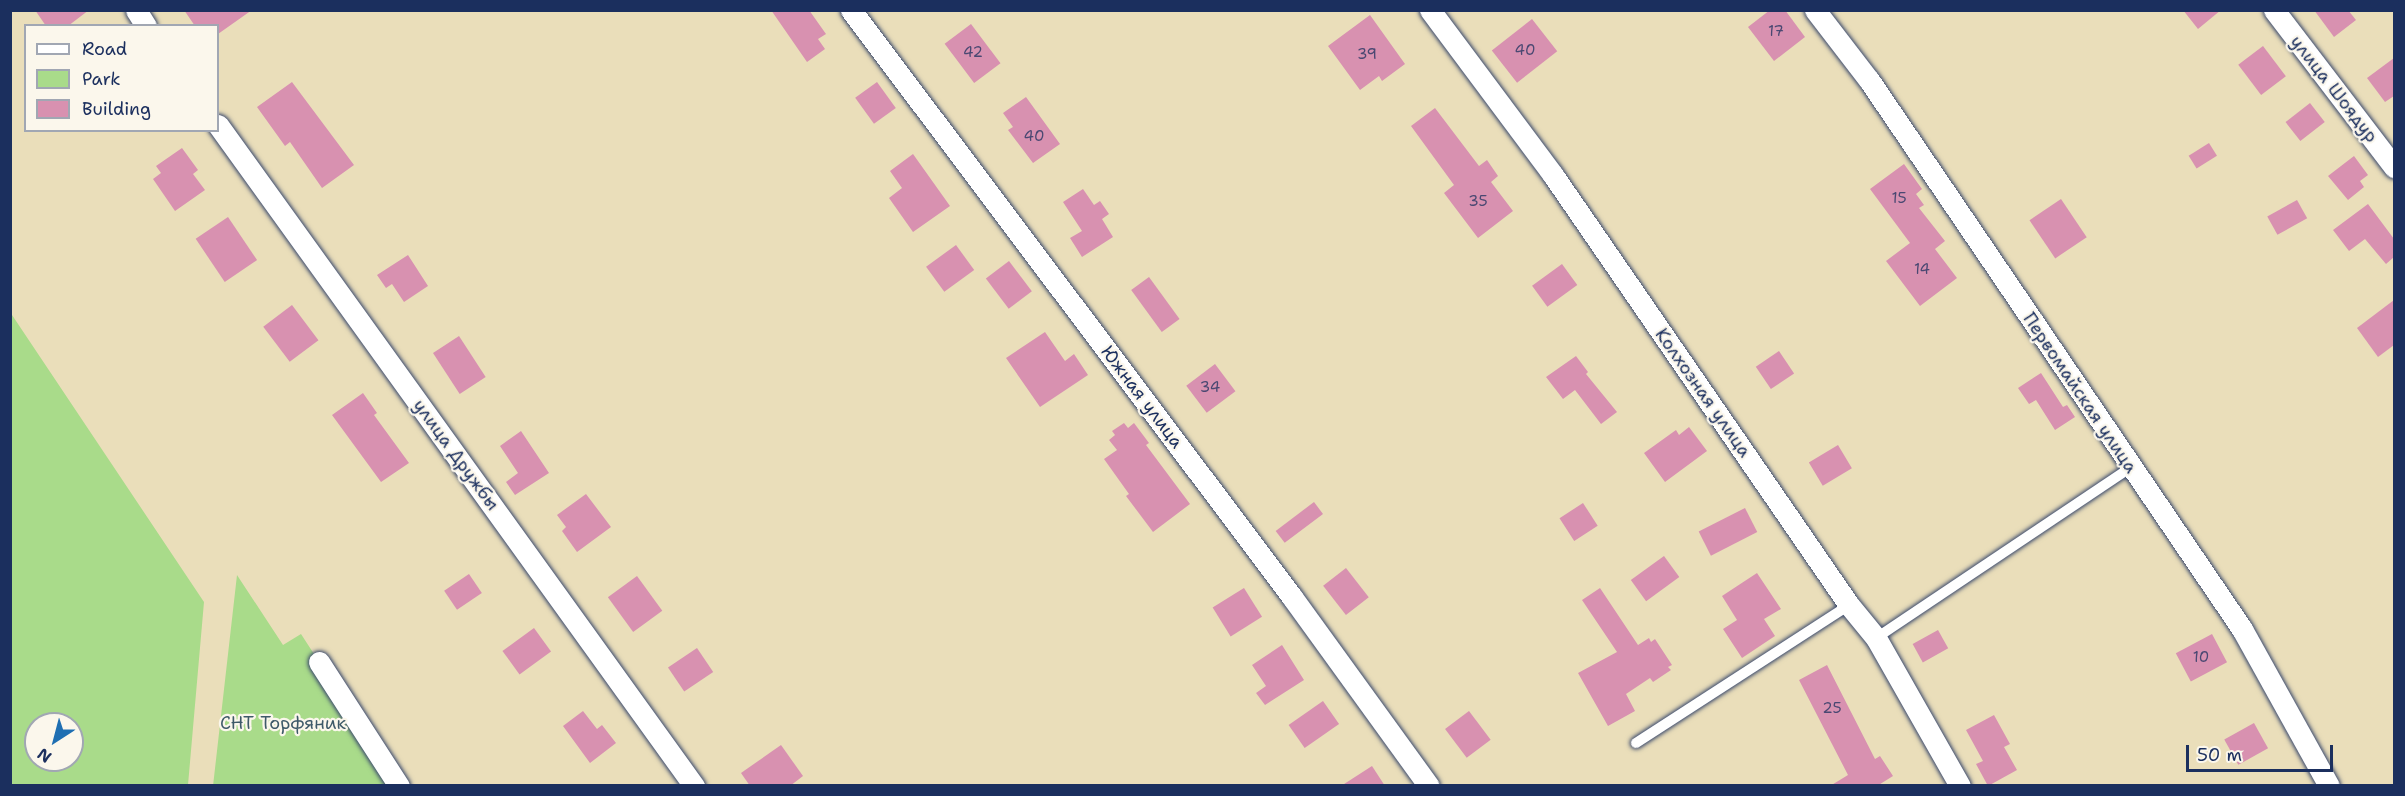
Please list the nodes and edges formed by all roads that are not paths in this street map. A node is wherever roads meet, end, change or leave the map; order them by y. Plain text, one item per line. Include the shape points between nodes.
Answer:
1 (136, 10) edge
2 (851, 10) edge
3 (1430, 10) edge
4 (1815, 10) edge
5 (2274, 10) edge
6 (145, 24) edge
7 (219, 126) edge
8 (2394, 167) edge
9 (2131, 467) junction
10 (1849, 605) junction
11 (1876, 638) junction
12 (319, 662) dead end
13 (1636, 743) dead end
14 (399, 786) edge
15 (694, 786) edge
16 (1429, 786) edge
17 (1960, 786) edge
18 (2329, 786) edge

1 - 6 street
2 - 16 street, Южная улица via 1292,597
3 - 10 street, Колхозная улица via 1553,175
4 - 9 street, Первомайская улица via 1869,80
5 - 8 street, улица Шоядур
7 - 15 street, улица Дружбы
9 - 11 lane
9 - 18 street, Первомайская улица via 2242,629
10 - 11 street, Колхозная улица
10 - 13 lane
11 - 17 street, Колхозная улица
12 - 14 street

